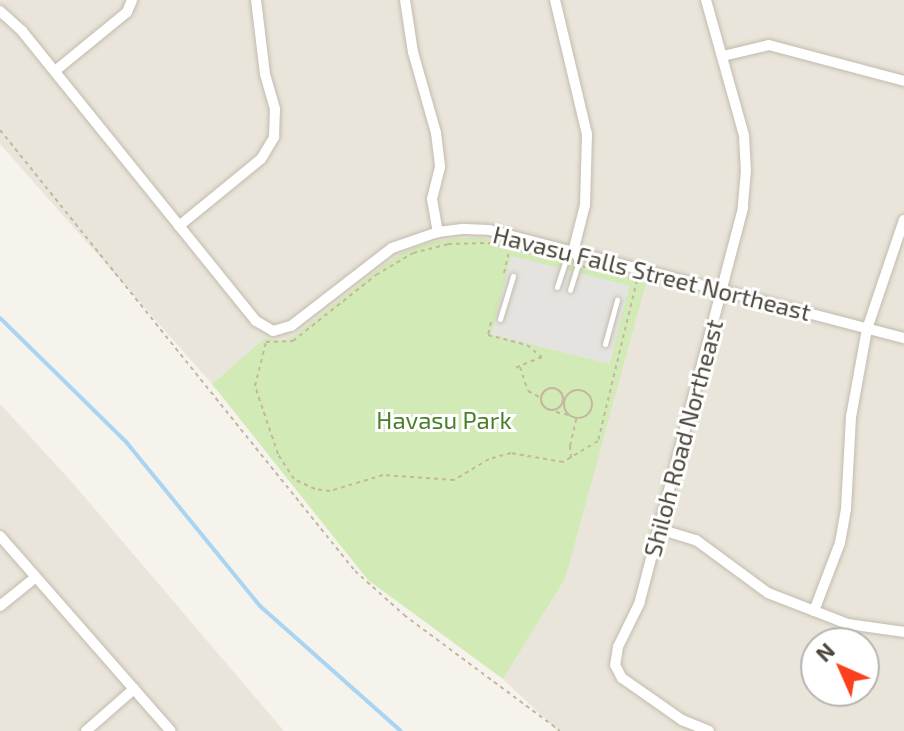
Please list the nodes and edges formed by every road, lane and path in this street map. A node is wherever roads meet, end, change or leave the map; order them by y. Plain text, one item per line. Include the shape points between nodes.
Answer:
1 (132, 0) edge
2 (256, 0) edge
3 (405, 0) edge
4 (555, 0) edge
5 (706, 0) edge
6 (0, 11) edge
7 (723, 56) junction
8 (55, 71) junction
9 (904, 81) edge
10 (0, 130) edge
11 (904, 220) edge
12 (179, 226) junction
13 (438, 232) junction
14 (511, 248) junction
15 (573, 252) junction
16 (565, 262) junction
17 (577, 265) junction
18 (513, 276) dead end
19 (503, 277) dead end
20 (557, 287) dead end
21 (570, 290) dead end
22 (721, 290) junction
23 (617, 300) dead end
24 (500, 319) dead end
25 (492, 321) dead end
26 (867, 329) junction
27 (904, 338) edge
28 (605, 344) dead end
29 (520, 366) junction
30 (515, 368) dead end
31 (570, 392) junction
32 (562, 393) junction
33 (541, 398) junction
34 (564, 401) junction
35 (551, 411) junction
36 (570, 415) junction
37 (576, 418) junction
38 (571, 458) junction
39 (659, 529) junction
40 (0, 536) edge
41 (36, 577) junction
42 (0, 606) edge
43 (814, 611) junction
44 (904, 632) edge
45 (134, 689) junction
46 (86, 731) edge
47 (171, 731) edge
48 (560, 731) edge
49 (709, 731) edge

1 - 8 street via 127,12
2 - 12 street via 275,109 274,137 261,159
3 - 13 street via 413,52 436,133 440,167 432,199
4 - 15 street via 587,134 585,205
5 - 7 street, Shiloh Road Northeast
6 - 8 street, Havasu Falls Street Northeast
7 - 9 street via 769,45
7 - 22 street, Shiloh Road Northeast via 744,135 746,170 743,208
8 - 12 street, Havasu Falls Street Northeast
10 - 48 path via 355,571 404,615
11 - 26 street
12 - 13 street, Havasu Falls Street Northeast via 256,321 273,331 291,326 392,248
13 - 15 street, Havasu Falls Street Northeast via 489,230
14 - 16 path
14 - 19 path
14 - 38 path via 480,242 448,244 402,259 300,337 288,343 266,342 256,392 287,471 315,489 336,490 388,475 454,480 511,453 555,463
15 - 16 lane
15 - 17 lane
15 - 22 street, Havasu Falls Street Northeast
16 - 17 path
16 - 20 lane
17 - 21 lane
17 - 38 path via 637,280 601,436
18 - 24 lane
22 - 26 street, Havasu Falls Street Northeast
22 - 39 street, Shiloh Road Northeast
23 - 28 lane
25 - 29 path via 488,335 527,345 542,357
26 - 27 street, Havasu Falls Street Northeast
26 - 43 street via 851,417 840,543
29 - 30 path
29 - 33 path via 528,391
31 - 32 path
31 - 34 path
31 - 37 path via 581,390 592,402 589,412
32 - 33 path via 550,388
32 - 34 path
33 - 35 path
34 - 35 path
34 - 36 path
35 - 36 path
36 - 37 path
37 - 38 path
39 - 43 street via 696,540 768,593
39 - 49 street, Shiloh Road Northeast via 640,602 615,665 622,678 670,712
40 - 41 street
41 - 42 street
41 - 45 street
43 - 44 street via 848,624
45 - 46 street
45 - 47 street

